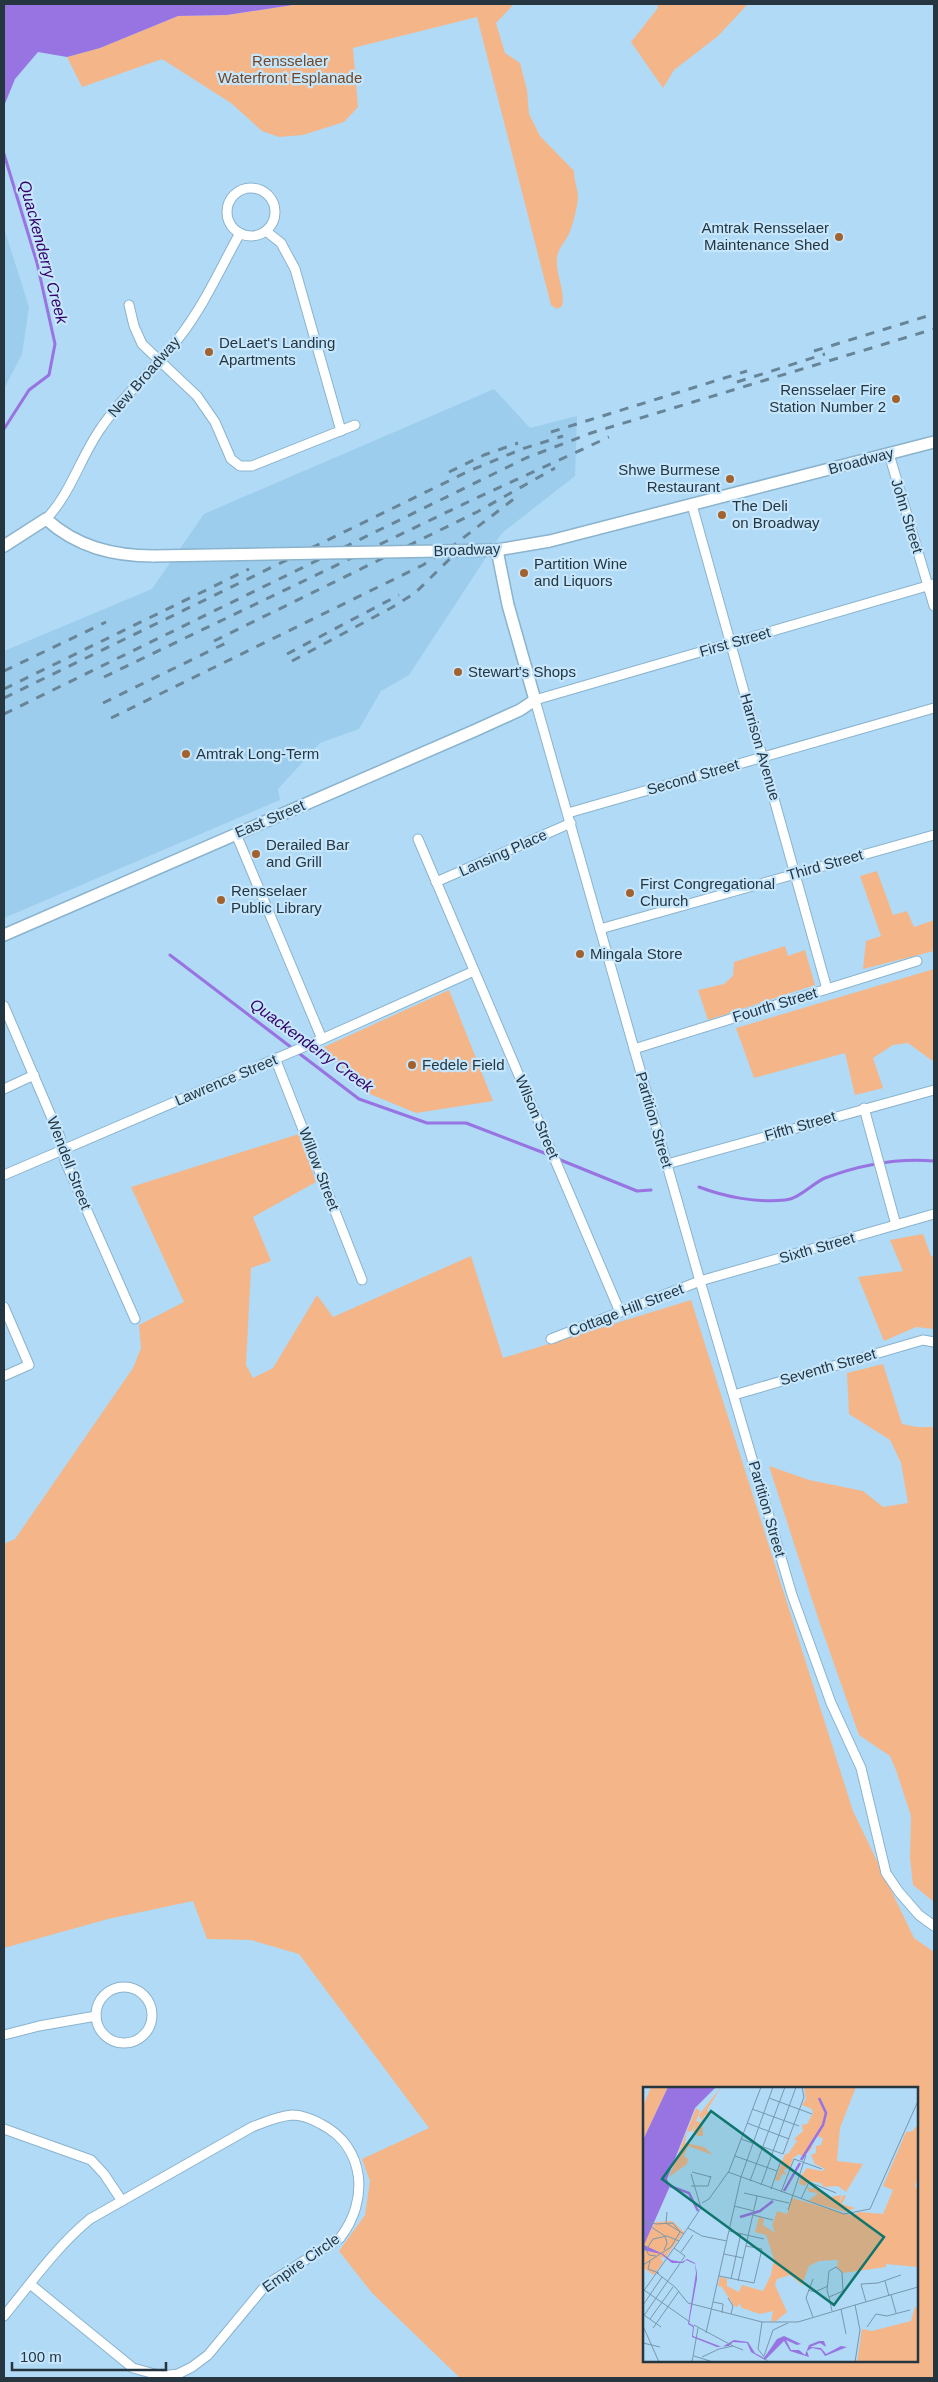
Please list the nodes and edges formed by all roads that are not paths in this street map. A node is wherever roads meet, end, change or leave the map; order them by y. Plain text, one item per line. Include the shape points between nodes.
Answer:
1 (266, 231) junction
2 (240, 233) junction
3 (129, 305) dead end
4 (160, 361) junction
5 (355, 425) dead end
6 (341, 431) junction
7 (934, 442) edge
8 (889, 454) junction
9 (692, 505) junction
10 (46, 519) junction
11 (4, 546) edge
12 (497, 550) junction
13 (931, 584) edge
14 (934, 606) edge
15 (731, 643) junction
16 (535, 700) junction
17 (934, 708) edge
18 (763, 758) junction
19 (568, 814) junction
20 (571, 823) junction
21 (236, 834) junction
22 (934, 835) edge
23 (418, 839) dead end
24 (795, 874) junction
25 (436, 882) junction
26 (600, 929) junction
27 (4, 935) edge
28 (917, 961) dead end
29 (474, 970) junction
30 (827, 989) junction
31 (4, 1006) edge
32 (322, 1039) junction
33 (634, 1049) junction
34 (280, 1057) junction
35 (34, 1076) junction
36 (4, 1088) edge
37 (934, 1090) edge
38 (864, 1108) junction
39 (63, 1150) junction
40 (667, 1164) junction
41 (4, 1175) edge
42 (934, 1214) edge
43 (896, 1225) junction
44 (362, 1280) dead end
45 (700, 1281) junction
46 (4, 1307) edge
47 (620, 1312) junction
48 (135, 1320) dead end
49 (552, 1339) dead end
50 (934, 1342) edge
51 (4, 1376) edge
52 (734, 1395) junction
53 (934, 1926) edge
54 (96, 2016) junction
55 (4, 2035) edge
56 (4, 2129) edge
57 (122, 2201) junction
58 (30, 2284) junction
59 (4, 2316) edge

1 - 2 street via 254,236
1 - 2 street via 274,220 273,204 263,192 248,188 233,197 228,208 230,223
1 - 6 street via 281,243 295,270
2 - 4 street, New Broadway via 202,305
3 - 4 street via 139,338
4 - 6 street via 197,396 215,422 231,459 240,466 252,466
4 - 10 street, New Broadway via 100,429 57,506
5 - 6 street
7 - 8 street, Broadway
8 - 9 street, Broadway
8 - 13 street, John Street
9 - 12 street, Broadway via 550,541
9 - 15 street, Harrison Avenue
10 - 11 street
10 - 12 street, Broadway, bridge via 68,536 105,552 154,556
12 - 16 street, Partition Street via 510,613
13 - 14 street, John Street
13 - 15 street, First Street
15 - 16 street, First Street
15 - 18 street, Harrison Avenue
16 - 19 street, Partition Street
16 - 21 street, East Street via 502,718
17 - 18 street, Second Street
18 - 19 street, Second Street
18 - 24 street, Harrison Avenue
19 - 20 street, Partition Street
20 - 25 street, Lansing Place
20 - 26 street, Partition Street
21 - 27 street, East Street
21 - 32 street
22 - 24 street, Third Street
23 - 25 street, Wilson Street
24 - 26 street, Third Street
24 - 30 street, Harrison Avenue
25 - 29 street, Wilson Street
26 - 33 street, Partition Street
28 - 30 street, Fourth Street
29 - 32 street, Lawrence Street
29 - 47 street, Wilson Street
30 - 33 street, Fourth Street
31 - 35 street, Wendell Street
32 - 34 street, Lawrence Street
33 - 40 street, Partition Street
34 - 39 street, Lawrence Street
34 - 44 street, Willow Street
35 - 36 street
35 - 39 street, Wendell Street
37 - 38 street, Fifth Street
38 - 40 street, Fifth Street
38 - 43 street
39 - 41 street, Lawrence Street
39 - 48 street, Wendell Street
40 - 45 street, Partition Street
42 - 43 street, Sixth Street
43 - 45 street, Sixth Street
45 - 47 street, Cottage Hill Street
45 - 52 street, Partition Street
46 - 51 street via 29,1365
47 - 49 street, Cottage Hill Street
50 - 52 street, Seventh Street via 923,1340
52 - 53 street, Partition Street via 792,1595 824,1686 861,1768 886,1872 919,1915
54 - 54 street via 101,1998 117,1988 127,1987 144,1996 152,2013 151,2022 142,2037 126,2044 108,2039 97,2025
54 - 55 street
56 - 57 street via 91,2160
57 - 58 street, Empire Circle via 75,2231
57 - 58 street, Empire Circle via 252,2127 292,2115 310,2118 346,2143 356,2165 360,2185 355,2213 340,2238 266,2285 208,2355 178,2374 162,2376 134,2368
58 - 59 street

